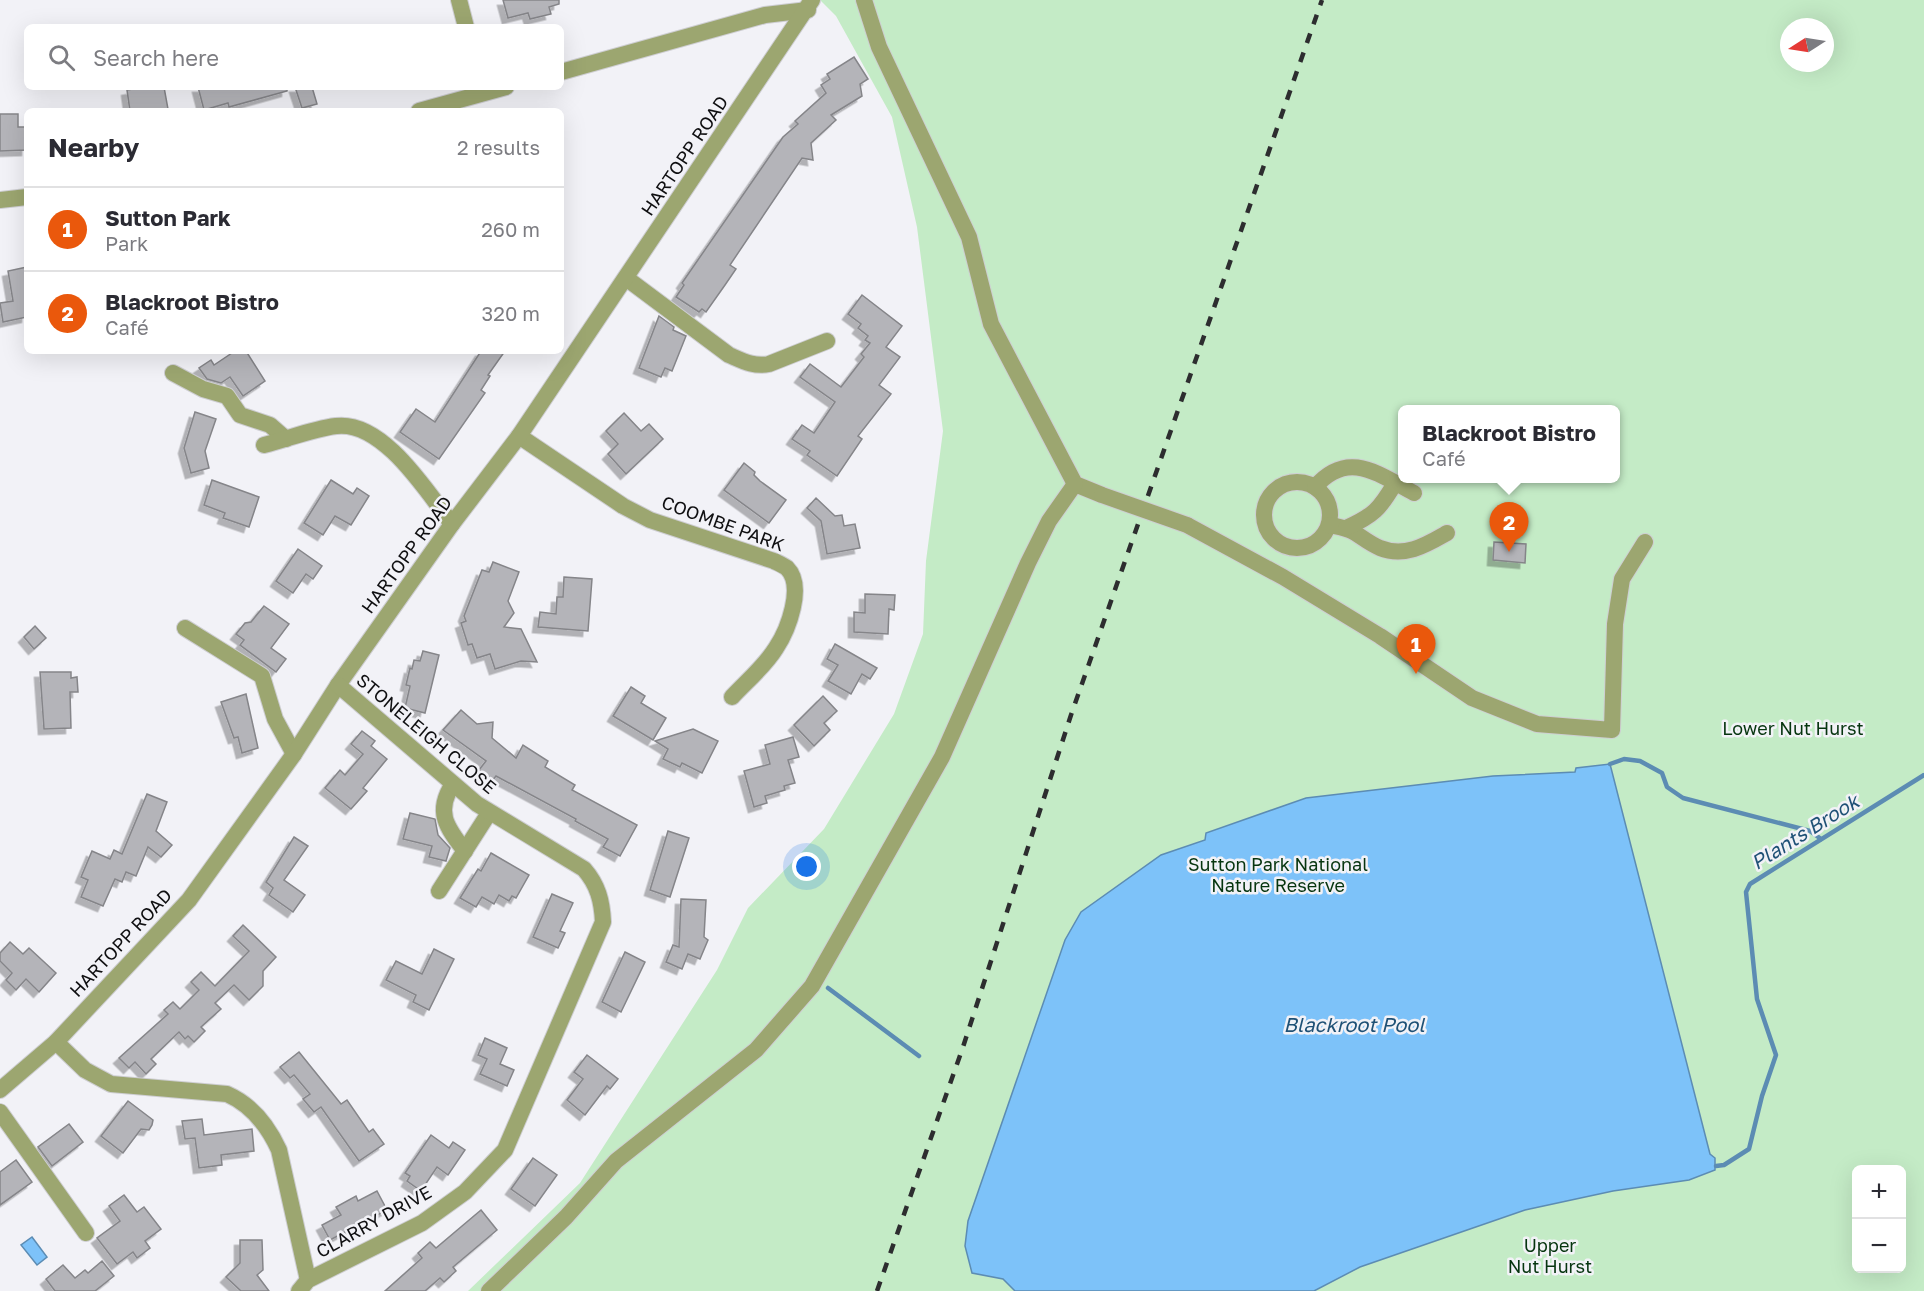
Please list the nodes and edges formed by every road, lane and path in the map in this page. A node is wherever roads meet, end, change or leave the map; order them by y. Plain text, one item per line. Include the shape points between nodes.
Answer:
1 (459, 0) edge
2 (864, 0) edge
3 (810, 5) edge
4 (465, 24) edge
5 (564, 71) edge
6 (483, 90) edge
7 (428, 108) edge
8 (24, 197) edge
9 (0, 200) edge
10 (626, 278) junction
11 (827, 341) dead end
12 (173, 373) dead end
13 (519, 436) junction
14 (286, 439) junction
15 (264, 445) dead end
16 (1395, 483) junction
17 (1075, 484) junction
18 (1315, 487) junction
19 (1414, 493) dead end
20 (452, 524) junction
21 (1329, 525) junction
22 (1346, 528) junction
23 (1448, 533) dead end
24 (1277, 542) junction
25 (1645, 542) dead end
26 (1261, 565) junction
27 (185, 628) dead end
28 (338, 685) junction
29 (732, 697) dead end
30 (294, 754) junction
31 (453, 784) junction
32 (489, 813) junction
33 (465, 851) junction
34 (439, 891) dead end
35 (56, 1042) junction
36 (0, 1090) edge
37 (526, 1097) joint
38 (0, 1112) edge
39 (86, 1233) dead end
40 (304, 1285) edge
41 (489, 1291) edge

1 - 4 street
2 - 17 street via 879,47 969,237 991,324
3 - 5 street
3 - 10 street, HARTOPP ROAD
6 - 7 street
8 - 9 street
10 - 11 street via 743,362 769,364
10 - 13 street, HARTOPP ROAD
12 - 14 street via 203,389 223,394 240,415 270,425
13 - 20 street, HARTOPP ROAD
13 - 29 street, COOMBE PARK via 641,515 787,568 795,592 785,631 776,649
14 - 15 street
14 - 20 street via 337,426 364,429 393,452
16 - 18 street via 1367,469 1346,466 1334,470
16 - 19 street
16 - 22 street via 1378,509
17 - 26 street, bridge via 1187,525
17 - 41 street via 1049,521 1028,563 942,757 812,986 756,1050 616,1161 566,1217
18 - 21 street via 1328,504
18 - 24 street via 1293,482 1273,492 1264,512 1265,523
20 - 28 street, HARTOPP ROAD
21 - 22 street
21 - 24 street via 1307,547 1286,547
22 - 23 street via 1380,548 1399,552 1418,549
24 - 26 street
25 - 26 street via 1622,579 1615,624 1612,730 1537,724 1472,698 1380,636
27 - 30 street via 262,676 275,719
28 - 30 street, HARTOPP ROAD
28 - 31 street, STONELEIGH CLOSE
30 - 35 street, HARTOPP ROAD via 189,900
31 - 32 street, STONELEIGH CLOSE
31 - 33 street via 443,799 445,818
32 - 33 street
32 - 37 street, STONELEIGH CLOSE via 584,869 602,906 603,922
33 - 34 street
35 - 36 street, HARTOPP ROAD
35 - 40 street via 85,1070 105,1081 227,1094 253,1112 270,1131 279,1150
37 - 40 street, CLARRY DRIVE via 505,1150 465,1192 422,1223
38 - 39 street

